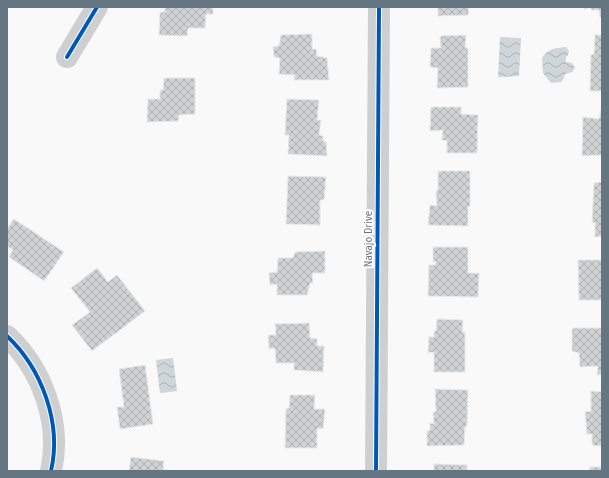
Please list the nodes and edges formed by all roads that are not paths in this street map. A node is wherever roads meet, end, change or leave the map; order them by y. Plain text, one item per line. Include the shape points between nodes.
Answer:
1 (97, 7) edge
2 (379, 7) edge
3 (68, 58) dead end
4 (7, 336) edge
5 (51, 471) edge
6 (376, 471) edge

1 - 3 street
2 - 6 street, Navajo Drive
4 - 5 street via 22,353 40,381 50,408 54,445

